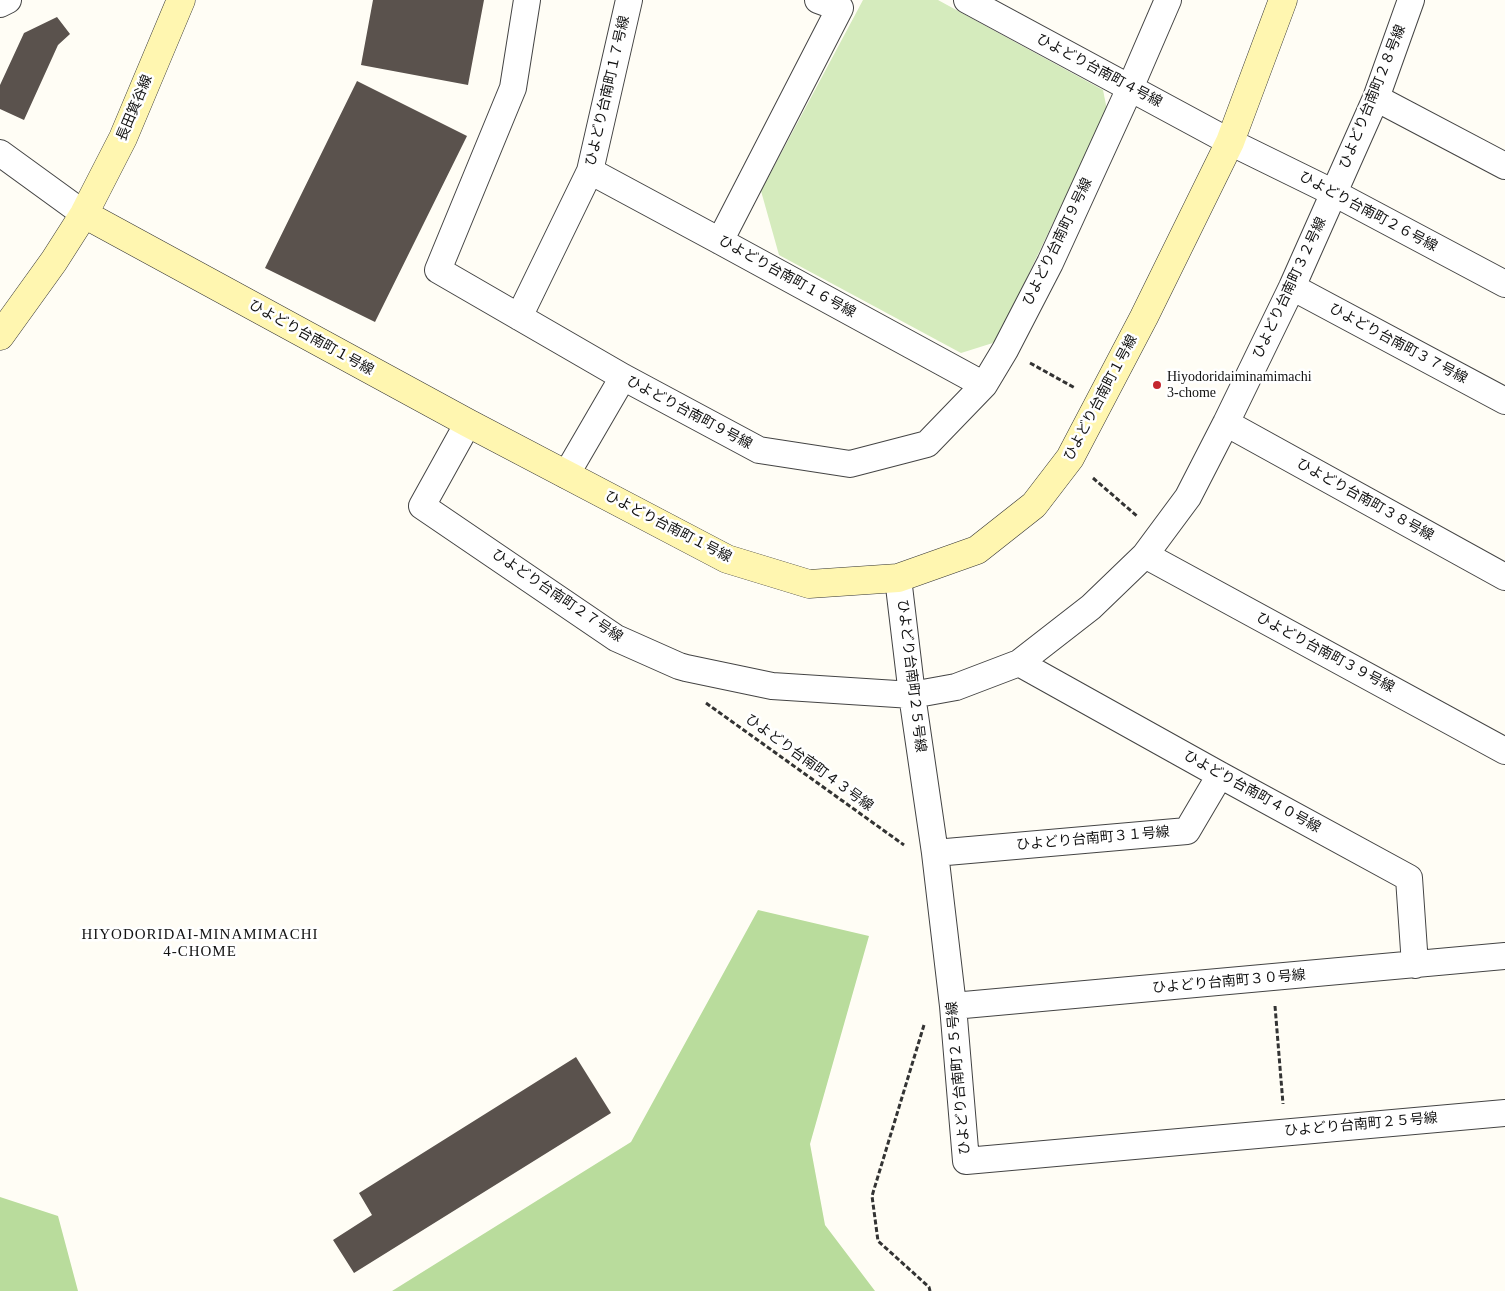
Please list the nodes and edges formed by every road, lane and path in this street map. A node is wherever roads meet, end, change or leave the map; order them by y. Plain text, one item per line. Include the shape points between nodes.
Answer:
1 (8, 0) edge
2 (181, 0) edge
3 (527, 0) edge
4 (629, 0) edge
5 (818, 0) edge
6 (967, 0) edge
7 (1168, 0) edge
8 (1283, 0) edge
9 (1411, 0) edge
10 (0, 4) edge
11 (1130, 88) junction
12 (1376, 98) junction
13 (1230, 142) junction
14 (0, 154) edge
15 (1505, 166) edge
16 (590, 171) junction
17 (1334, 193) junction
18 (84, 214) junction
19 (720, 241) junction
20 (1505, 284) edge
21 (1292, 287) junction
22 (0, 310) edge
23 (519, 317) junction
24 (0, 336) edge
25 (1005, 350) junction
26 (623, 378) junction
27 (984, 385) junction
28 (1100, 401) junction
29 (1505, 401) edge
30 (468, 423) junction
31 (1226, 424) junction
32 (1070, 458) junction
33 (566, 475) junction
34 (1153, 546) junction
35 (1505, 577) edge
36 (898, 578) junction
37 (1019, 663) junction
38 (912, 695) junction
39 (705, 702) dead end
40 (1505, 750) edge
41 (1220, 775) junction
42 (936, 861) junction
43 (1505, 956) edge
44 (1415, 965) junction
45 (1272, 978) junction
46 (953, 1006) junction
47 (1505, 1113) edge
48 (1285, 1132) junction
49 (930, 1291) edge

1 - 10 street
2 - 18 street, 長田箕谷線 via 123,138
3 - 23 street, ひよどり台南町９号線 via 513,88 438,270
4 - 16 street, ひよどり台南町１７号線
5 - 19 street via 840,8
6 - 11 street, ひよどり台南町４号線
7 - 11 street, ひよどり台南町９号線
8 - 13 street, ひよどり台南町１号線
9 - 12 street, ひよどり台南町２８号線
11 - 13 street, ひよどり台南町４号線
11 - 25 street, ひよどり台南町９号線 via 1050,264
12 - 15 street
12 - 17 street, ひよどり台南町２８号線
13 - 17 street, ひよどり台南町２６号線
13 - 28 street, ひよどり台南町１号線
14 - 18 street
16 - 19 street, ひよどり台南町１６号線
16 - 23 street, ひよどり台南町１７号線
17 - 20 street, ひよどり台南町２６号線
17 - 21 street, ひよどり台南町３２号線
18 - 22 street, 長田箕谷線
18 - 24 street, 長田箕谷線
18 - 30 street, ひよどり台南町１号線
19 - 27 street, ひよどり台南町１６号線
21 - 29 street, ひよどり台南町３７号線
21 - 31 street, ひよどり台南町３２号線
23 - 26 street, ひよどり台南町９号線
25 - 27 street, ひよどり台南町９号線
25 - 28 path
26 - 27 street, ひよどり台南町９号線 via 759,450 850,464 927,444
26 - 33 street
28 - 32 street, ひよどり台南町１号線
30 - 33 street, ひよどり台南町１号線
30 - 38 street, ひよどり台南町２７号線 via 422,506 616,638 686,668 772,686
31 - 34 street, ひよどり台南町３２号線 via 1188,497
31 - 35 street, ひよどり台南町３８号線
32 - 34 path
32 - 36 street, ひよどり台南町１号線 via 1034,505 977,550
33 - 36 street, ひよどり台南町１号線 via 727,559 809,584
34 - 37 street, ひよどり台南町３２号線 via 1091,607
34 - 40 street, ひよどり台南町３９号線
36 - 38 street, ひよどり台南町２５号線
37 - 38 street, ひよどり台南町３２号線 via 956,687
37 - 41 street, ひよどり台南町４０号線
38 - 42 street, ひよどり台南町２５号線
39 - 42 path, ひよどり台南町４３号線
41 - 42 street, ひよどり台南町３１号線 via 1187,831
41 - 44 street, ひよどり台南町４０号線 via 1408,878
42 - 46 street, ひよどり台南町２５号線
43 - 44 street, ひよどり台南町３０号線
44 - 45 street, ひよどり台南町３０号線
45 - 46 street, ひよどり台南町３０号線
45 - 48 path
46 - 48 street, ひよどり台南町２５号線 via 966,1161
46 - 49 path via 928,1010 872,1196 878,1241
47 - 48 street, ひよどり台南町２５号線

